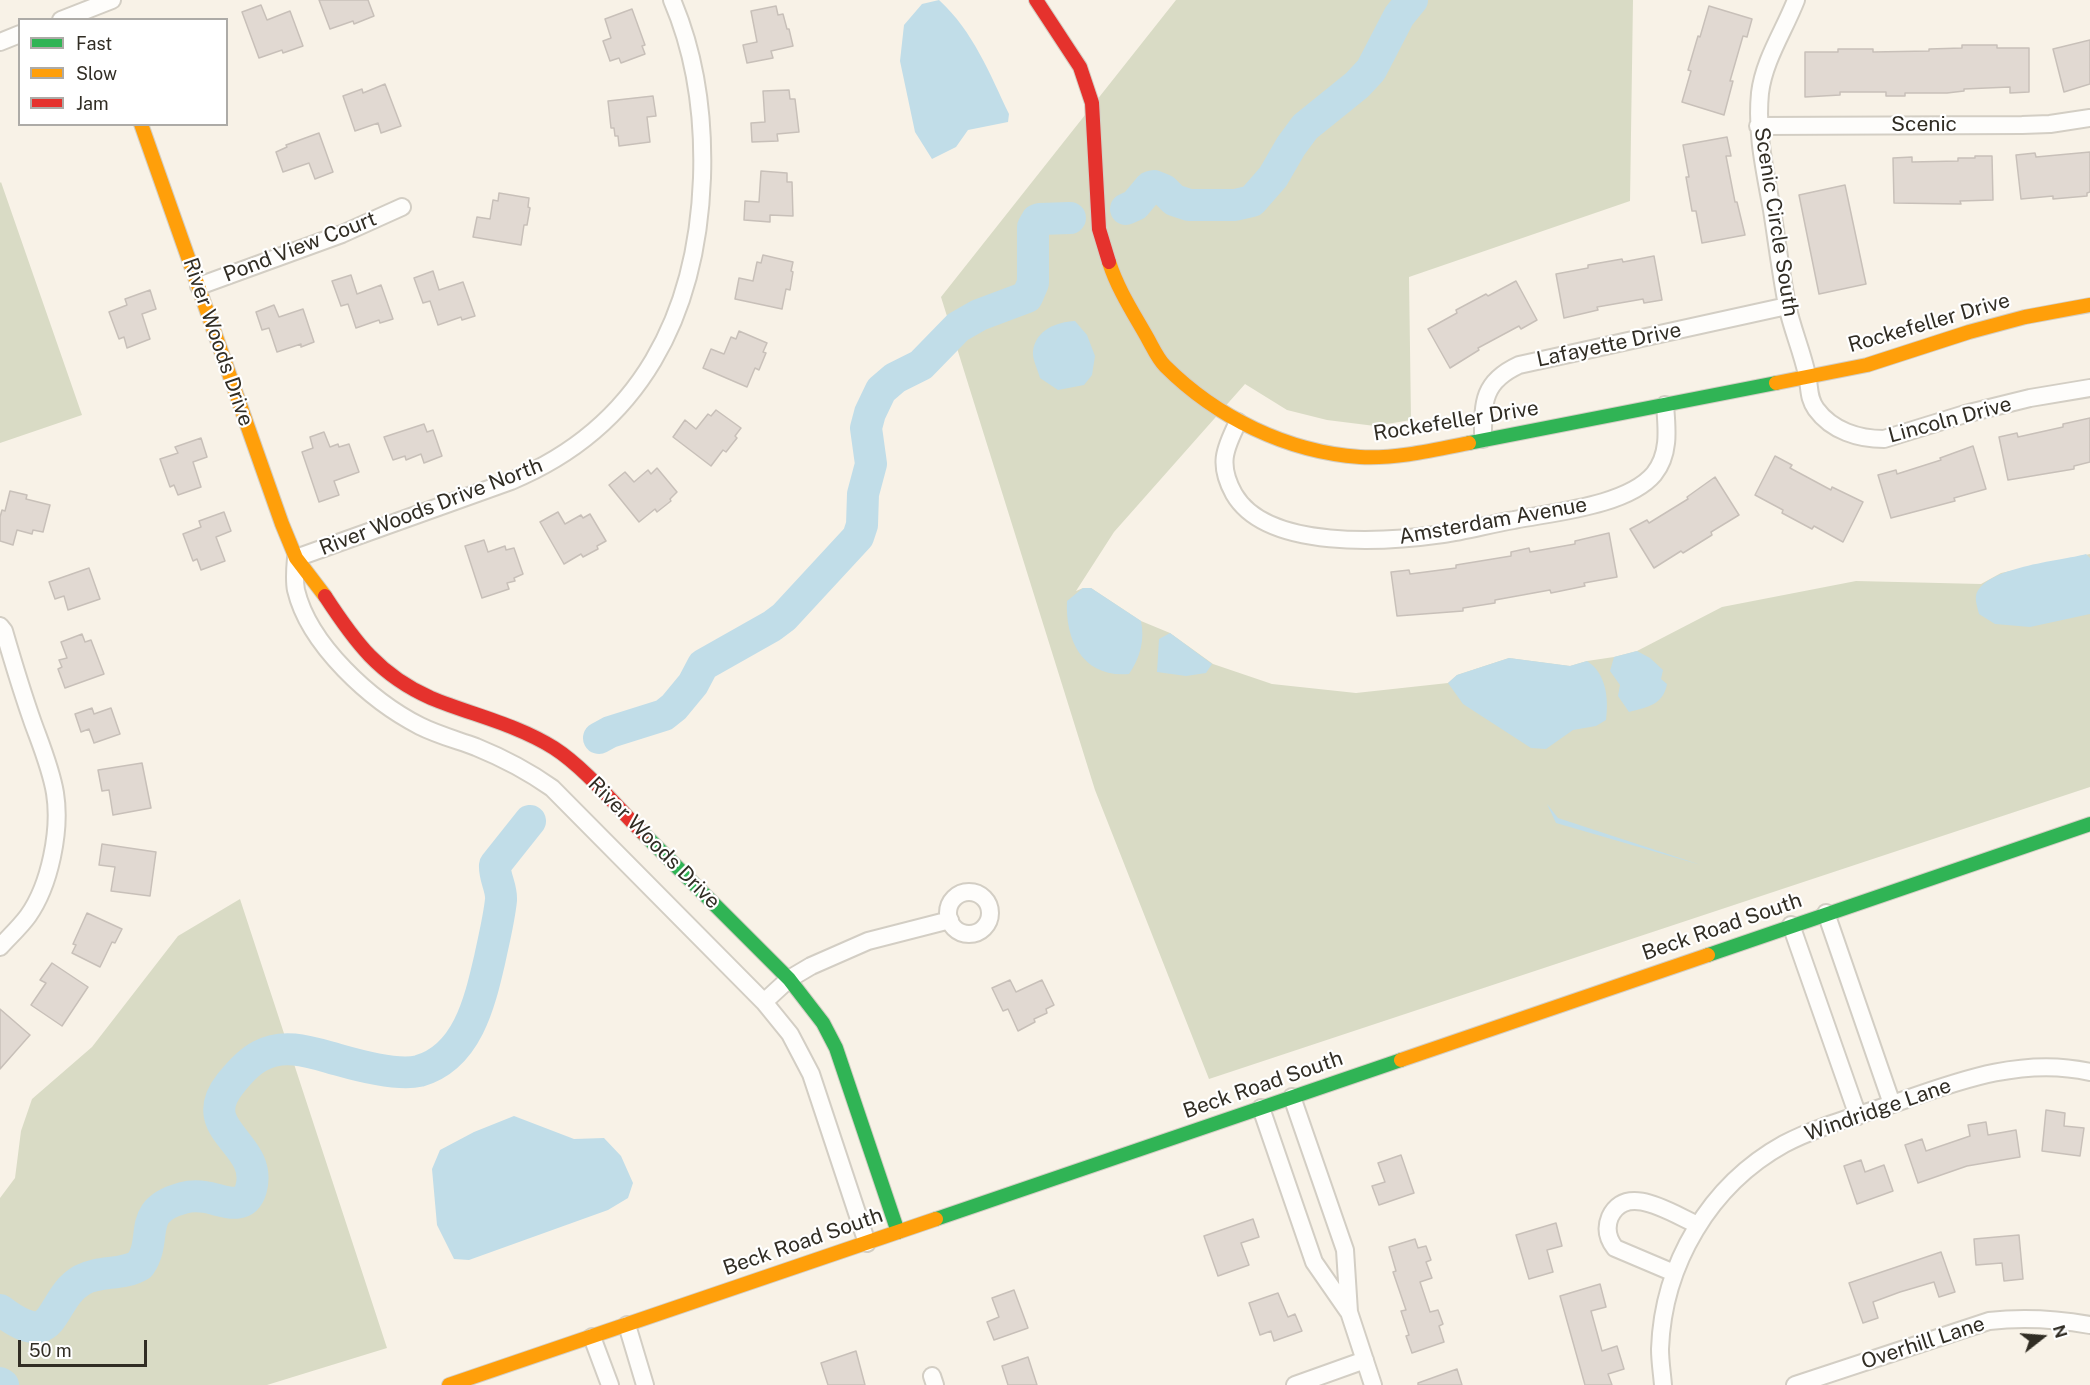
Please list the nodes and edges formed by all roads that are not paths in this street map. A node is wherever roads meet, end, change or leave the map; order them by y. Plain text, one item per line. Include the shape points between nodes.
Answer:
1 (672, 0) edge
2 (1036, 0) edge
3 (1796, 0) edge
4 (104, 6) edge
5 (67, 18) edge
6 (18, 35) edge
7 (0, 42) edge
8 (2090, 118) edge
9 (142, 126) edge
10 (1758, 126) junction
11 (402, 207) dead end
12 (199, 286) junction
13 (2090, 304) edge
14 (1787, 306) junction
15 (1808, 377) junction
16 (2090, 388) edge
17 (1665, 405) junction
18 (1238, 422) junction
19 (1483, 439) junction
20 (296, 558) junction
21 (0, 626) edge
22 (2090, 824) edge
23 (1826, 913) junction
24 (950, 920) dead end
25 (1791, 925) junction
26 (0, 946) edge
27 (789, 978) junction
28 (764, 1002) junction
29 (2090, 1072) edge
30 (1292, 1097) junction
31 (1892, 1104) junction
32 (1261, 1108) junction
33 (1858, 1116) junction
34 (1698, 1225) junction
35 (898, 1232) junction
36 (867, 1243) junction
37 (1674, 1273) junction
38 (1349, 1312) junction
39 (627, 1325) junction
40 (2090, 1326) edge
41 (592, 1337) junction
42 (1365, 1360) junction
43 (449, 1385) edge
44 (610, 1385) edge
45 (645, 1385) edge
46 (1294, 1385) edge
47 (1373, 1385) edge
48 (1663, 1385) edge
49 (1795, 1385) edge

1 - 20 street, River Woods Drive North via 699,93 702,191 684,294 651,366 605,422 536,471
2 - 18 street, Rockefeller Drive via 1080,67 1092,103 1099,229 1115,281 1163,365
3 - 10 street, Scenic Circle South via 1766,68
4 - 5 street
6 - 7 street
8 - 10 street, Scenic via 2022,125
9 - 12 street, River Woods Drive
10 - 14 street, Scenic Circle South
11 - 12 street, Pond View Court via 342,234
12 - 20 street, River Woods Drive
13 - 15 street, Rockefeller Drive via 2025,317 1867,365
14 - 15 street, Scenic Circle South
14 - 19 street, Lafayette Drive via 1519,365 1495,380 1486,395
15 - 16 street, Lincoln Drive via 1808,394 1827,421 1847,433 1870,439 1894,437 2030,398
15 - 17 street, Rockefeller Drive
17 - 18 street, Amsterdam Avenue via 1665,453 1654,474 1638,489 1587,506 1444,534 1389,540 1292,531 1254,515 1238,501 1226,474 1224,453
17 - 19 street, Rockefeller Drive
18 - 19 street, Rockefeller Drive via 1298,446 1360,457 1398,455
20 - 27 street, River Woods Drive via 350,635 372,658 392,675 432,698 507,724 554,748 635,823
20 - 28 street, River Woods Drive via 296,588 303,608 320,638 349,673 393,710 420,726 503,759 552,788
21 - 26 street via 50,772 56,812 54,847 46,879 28,915
22 - 23 street, Beck Road South
23 - 25 street, Beck Road South
23 - 31 street
24 - 27 street via 868,941
25 - 30 street, Beck Road South
25 - 33 street
27 - 28 street
27 - 35 street, River Woods Drive via 823,1023 836,1048
28 - 36 street, River Woods Drive via 790,1034 811,1074
29 - 31 street, Windridge Lane via 2053,1067 2005,1070
30 - 32 street, Beck Road South
30 - 38 street via 1345,1250
31 - 33 street, Windridge Lane
32 - 35 street, Beck Road South
32 - 38 street via 1314,1262
33 - 34 street, Windridge Lane via 1802,1136 1767,1155 1730,1185
34 - 37 street, Windridge Lane
34 - 37 street via 1640,1200 1625,1201 1611,1216 1607,1232 1615,1248
35 - 36 street, Beck Road South
36 - 39 street, Beck Road South
37 - 48 street, Windridge Lane via 1661,1331
38 - 42 street
39 - 41 street, Beck Road South
39 - 45 street
40 - 49 street, Overhill Lane via 2019,1318 1989,1321
41 - 43 street, Beck Road South
41 - 44 street
42 - 46 street
42 - 47 street

